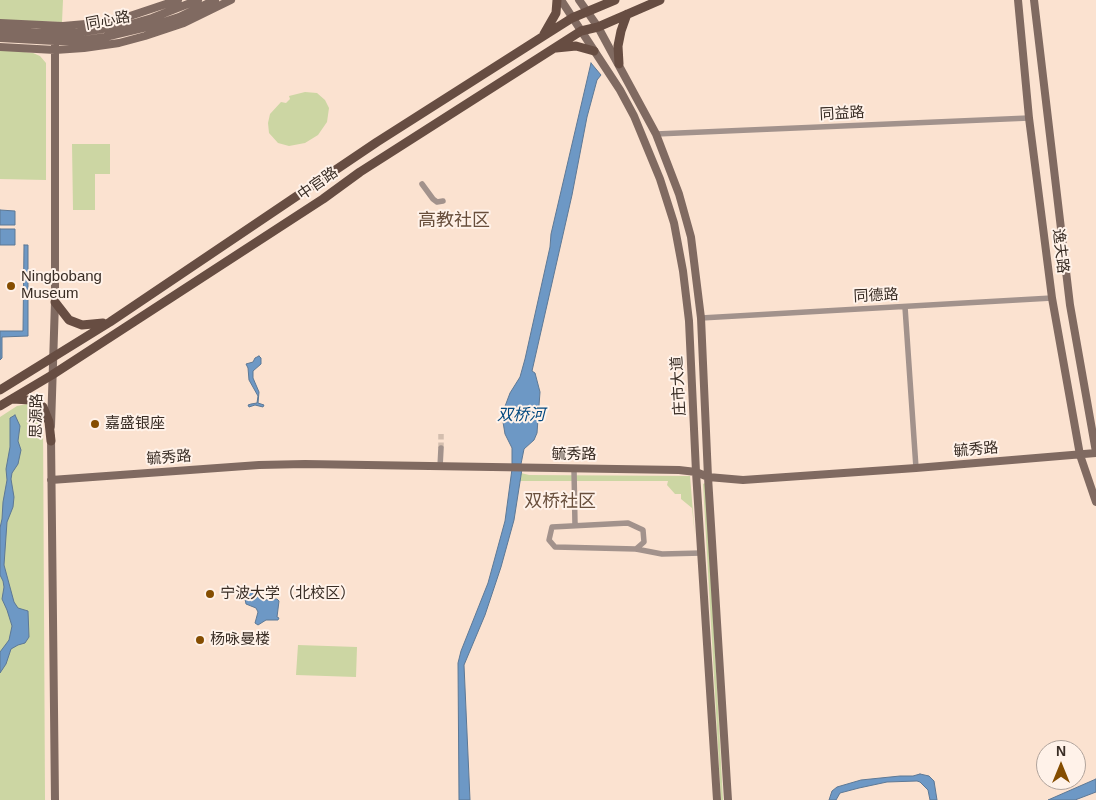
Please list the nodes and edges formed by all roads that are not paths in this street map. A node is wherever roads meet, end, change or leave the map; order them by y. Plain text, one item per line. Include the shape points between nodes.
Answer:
1 (178, 0) edge
2 (198, 0) edge
3 (215, 0) edge
4 (231, 0) edge
5 (556, 0) edge
6 (561, 0) edge
7 (579, 0) edge
8 (615, 0) edge
9 (660, 0) edge
10 (1018, 0) edge
11 (1034, 0) edge
12 (588, 12) junction
13 (627, 14) junction
14 (572, 18) junction
15 (0, 23) edge
16 (598, 27) junction
17 (0, 30) edge
18 (581, 31) junction
19 (55, 37) junction
20 (542, 37) junction
21 (0, 38) edge
22 (0, 47) edge
23 (554, 48) junction
24 (55, 50) junction
25 (594, 51) junction
26 (619, 64) junction
27 (1029, 118) junction
28 (656, 134) junction
29 (422, 184) dead end
30 (443, 201) dead end
31 (1052, 298) junction
32 (55, 302) junction
33 (905, 307) junction
34 (701, 318) junction
35 (110, 322) junction
36 (53, 357) junction
37 (52, 375) junction
38 (0, 390) edge
39 (12, 399) junction
40 (0, 406) edge
41 (51, 441) junction
42 (440, 448) tunnel mouth
43 (1096, 453) edge
44 (1080, 455) junction
45 (440, 467) junction
46 (916, 468) junction
47 (574, 469) junction
48 (696, 472) junction
49 (708, 477) junction
50 (51, 480) junction
51 (1096, 502) edge
52 (575, 525) junction
53 (636, 549) junction
54 (702, 553) junction
55 (55, 800) edge
56 (717, 800) edge
57 (728, 800) edge

1 - 15 street via 97,23 63,26
2 - 19 street, 同心路 via 128,25
3 - 19 street, 同心路 via 178,17 127,33 78,41
4 - 24 street via 184,23 145,36
5 - 20 main road via 556,13
6 - 14 street, 庄市大道
7 - 12 street, 庄市大道
8 - 12 main road, 中官路
9 - 13 main road, 中官路
10 - 27 street, 逸夫路
11 - 43 street, 逸夫路 via 1070,305
12 - 14 main road, 中官路
12 - 16 street, 庄市大道
13 - 16 main road, 中官路
13 - 26 main road via 618,46
14 - 18 street, 庄市大道
14 - 20 main road, 中官路
16 - 18 main road, 中官路
16 - 26 street, 庄市大道
17 - 19 street, 同心路
18 - 23 main road, 中官路
18 - 25 street, 庄市大道
19 - 21 street, 同心路
19 - 24 street, 思源路
20 - 35 main road, 中官路 via 377,142
22 - 24 street
23 - 25 main road via 576,46
23 - 37 main road, 中官路
24 - 32 street, 思源路
25 - 48 street, 庄市大道 via 634,116 674,223 689,321
26 - 28 street, 庄市大道
27 - 28 street, 同益路
27 - 31 street, 逸夫路
28 - 34 street, 庄市大道 via 691,237
29 - 30 street via 433,199
31 - 33 street, 同德路
31 - 44 street, 逸夫路
32 - 35 main road via 69,320 82,325
32 - 36 street, 思源路
33 - 34 street, 同德路
33 - 46 street
34 - 49 street, 庄市大道
35 - 36 main road, 中官路
36 - 37 street, 思源路
36 - 38 main road, 中官路
37 - 39 main road, 中官路
37 - 41 street, 思源路
39 - 40 main road, 中官路
39 - 41 main road via 31,400 43,407
41 - 50 street, 思源路
42 - 45 street
43 - 44 street, 毓秀路
44 - 46 street, 毓秀路
44 - 51 street, 逸夫路
45 - 47 street, 毓秀路
45 - 50 street, 毓秀路 via 259,465
46 - 49 street, 毓秀路 via 743,480
47 - 48 street, 毓秀路
47 - 52 street
48 - 49 street, 毓秀路
48 - 54 street, 庄市大道
49 - 57 street, 庄市大道
50 - 55 street, 思源路
52 - 53 street via 628,523 643,530 644,542
52 - 53 street via 552,527 549,540 555,547
53 - 54 street via 662,554
54 - 56 street, 庄市大道

